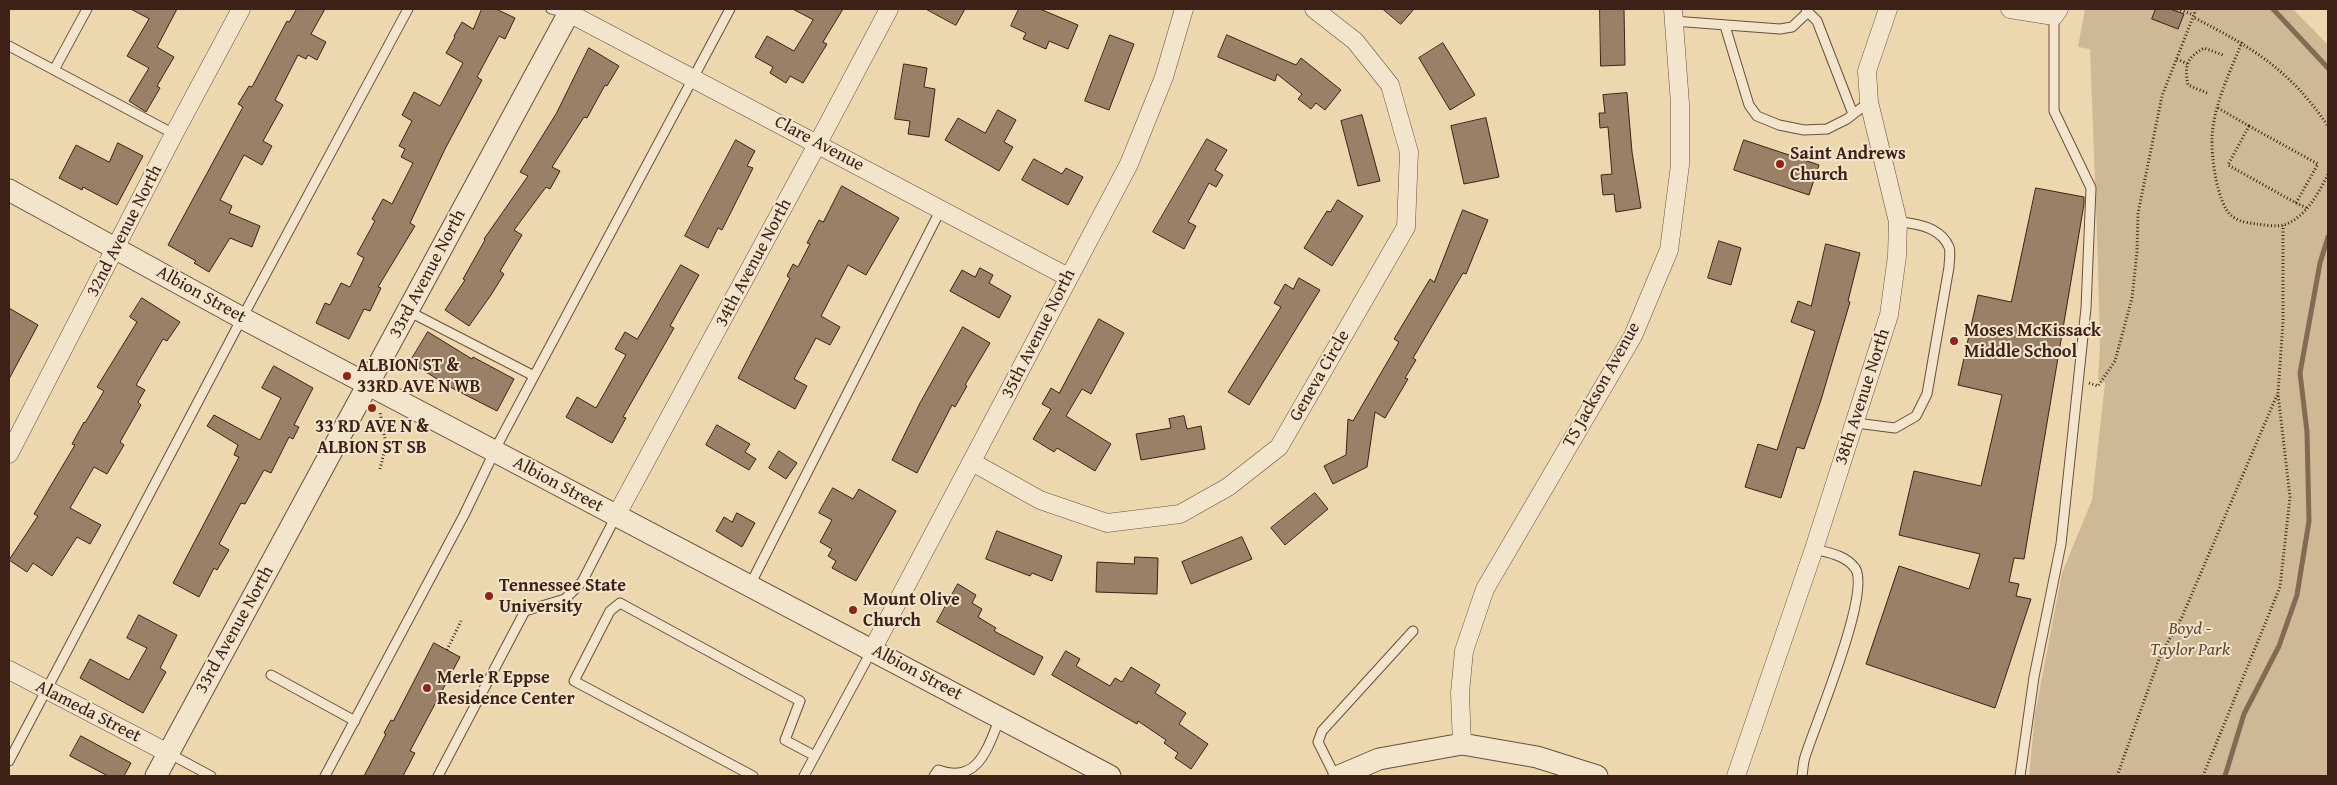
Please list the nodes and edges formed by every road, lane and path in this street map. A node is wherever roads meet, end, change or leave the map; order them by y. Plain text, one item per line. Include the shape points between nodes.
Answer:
1 (87, 9) edge
2 (241, 9) edge
3 (408, 9) edge
4 (730, 9) edge
5 (888, 9) edge
6 (1184, 9) edge
7 (1314, 9) edge
8 (1888, 9) edge
9 (2010, 9) edge
10 (2177, 9) edge
11 (2196, 9) edge
12 (563, 10) edge
13 (1807, 10) edge
14 (2056, 12) edge
15 (1673, 15) edge
16 (2193, 16) junction
17 (1725, 26) junction
18 (2242, 42) junction
19 (9, 46) edge
20 (2223, 55) dead end
21 (2177, 59) junction
22 (2188, 64) junction
23 (54, 70) junction
24 (693, 80) junction
25 (2207, 93) dead end
26 (1870, 102) junction
27 (2218, 108) junction
28 (1854, 114) junction
29 (2249, 126) junction
30 (2328, 126) edge
31 (174, 134) junction
32 (818, 143) junction
33 (2328, 174) edge
34 (9, 190) edge
35 (2296, 203) junction
36 (2307, 208) junction
37 (941, 209) junction
38 (1898, 222) junction
39 (2283, 225) junction
40 (116, 248) junction
41 (1068, 277) junction
42 (408, 311) junction
43 (242, 318) junction
44 (534, 376) junction
45 (2078, 380) junction
46 (369, 384) junction
47 (2278, 394) junction
48 (379, 407) dead end
49 (1856, 423) junction
50 (495, 451) junction
51 (9, 454) edge
52 (972, 462) junction
53 (380, 470) dead end
54 (616, 516) junction
55 (1814, 549) junction
56 (750, 585) junction
57 (461, 621) dead end
58 (1413, 631) dead end
59 (447, 650) dead end
60 (872, 650) junction
61 (9, 670) edge
62 (271, 676) dead end
63 (46, 691) junction
64 (1000, 718) junction
65 (354, 721) junction
66 (1462, 744) junction
67 (168, 753) junction
68 (815, 756) junction
69 (9, 761) edge
70 (156, 776) edge
71 (212, 776) edge
72 (325, 776) edge
73 (438, 776) edge
74 (753, 776) edge
75 (804, 776) edge
76 (934, 776) edge
77 (1110, 776) edge
78 (1335, 776) edge
79 (1340, 776) edge
80 (1597, 776) edge
81 (1736, 776) edge
82 (1802, 776) edge
83 (2020, 776) edge
84 (2118, 776) edge
85 (2203, 776) edge

1 - 23 lane
2 - 31 street, 32nd Avenue North
3 - 43 lane
4 - 24 lane
5 - 32 street, 34th Avenue North
6 - 41 street, 35th Avenue North via 1164,77 1129,164
7 - 52 street, Geneva Circle via 1355,41 1390,86 1409,152 1406,227 1279,447 1228,487 1180,514 1107,522 1040,500
8 - 26 street, 38th Avenue North via 1867,71
9 - 14 street
10 - 16 path
11 - 16 path
12 - 24 street, Clare Avenue
12 - 42 street, 33rd Avenue North
13 - 17 lane via 1792,27
13 - 28 lane via 1817,21
14 - 45 lane via 2054,111 2090,188 2086,308
15 - 17 lane
15 - 66 street, TS Jackson Avenue via 1680,104 1680,165 1669,250 1633,336 1485,589 1464,651 1460,693
16 - 18 path
16 - 21 path
17 - 28 lane via 1749,105 1758,116 1804,130 1827,129
18 - 27 path
18 - 30 path via 2292,81
19 - 23 lane
20 - 22 path via 2204,48 2191,55
21 - 22 path
21 - 45 path via 2162,96 2150,153 2138,213 2132,298 2115,361 2098,386
22 - 25 path via 2185,70 2188,85
23 - 31 lane
24 - 32 street, Clare Avenue
24 - 44 lane
26 - 28 lane
26 - 38 street, 38th Avenue North
27 - 29 path
27 - 39 path via 2212,150 2224,206 2232,217 2239,220
29 - 35 path via 2228,165
29 - 35 path via 2318,164
31 - 40 street, 32nd Avenue North
32 - 37 street, Clare Avenue
32 - 54 street, 34th Avenue North
33 - 36 path
34 - 40 street, Albion Street
35 - 36 path
36 - 39 path
37 - 41 street, Clare Avenue
37 - 56 lane
38 - 49 street, 38th Avenue North via 1890,315
38 - 49 lane via 1915,223 1938,233 1949,247 1949,266 1927,394 1916,416 1895,428
39 - 47 path via 2284,322
40 - 43 street, Albion Street
40 - 51 street, 32nd Avenue North
41 - 52 street, 35th Avenue North
42 - 44 lane
42 - 46 street, 33rd Avenue North
43 - 46 street, Albion Street
43 - 63 lane
44 - 50 lane
45 - 83 lane via 2060,544 2034,677
46 - 50 street, Albion Street
46 - 67 street, 33rd Avenue North
47 - 84 path via 2182,617 2161,654
47 - 85 path via 2290,497 2280,587
48 - 53 path via 386,445
49 - 55 street, 38th Avenue North
50 - 54 street, Albion Street
50 - 65 lane via 464,516
52 - 60 street, 35th Avenue North
54 - 56 street, Albion Street
54 - 73 lane via 582,582 565,599 525,611
55 - 81 street, 38th Avenue North
55 - 82 lane via 1843,557 1856,569 1858,581 1848,631 1829,694 1804,759
56 - 60 street, Albion Street
57 - 59 path
58 - 78 lane via 1322,731 1318,742
60 - 64 street, Albion Street
60 - 68 lane
61 - 63 street, Alameda Street
62 - 65 lane
63 - 67 street, Alameda Street
63 - 69 lane
64 - 76 lane via 983,758 976,766 955,772 938,770
64 - 77 street, Albion Street
65 - 72 lane
66 - 79 street via 1379,759
66 - 80 street via 1537,758
67 - 70 street, 33rd Avenue North
67 - 71 lane
68 - 74 lane via 785,740 800,701 620,603 610,611 574,681
68 - 75 lane

